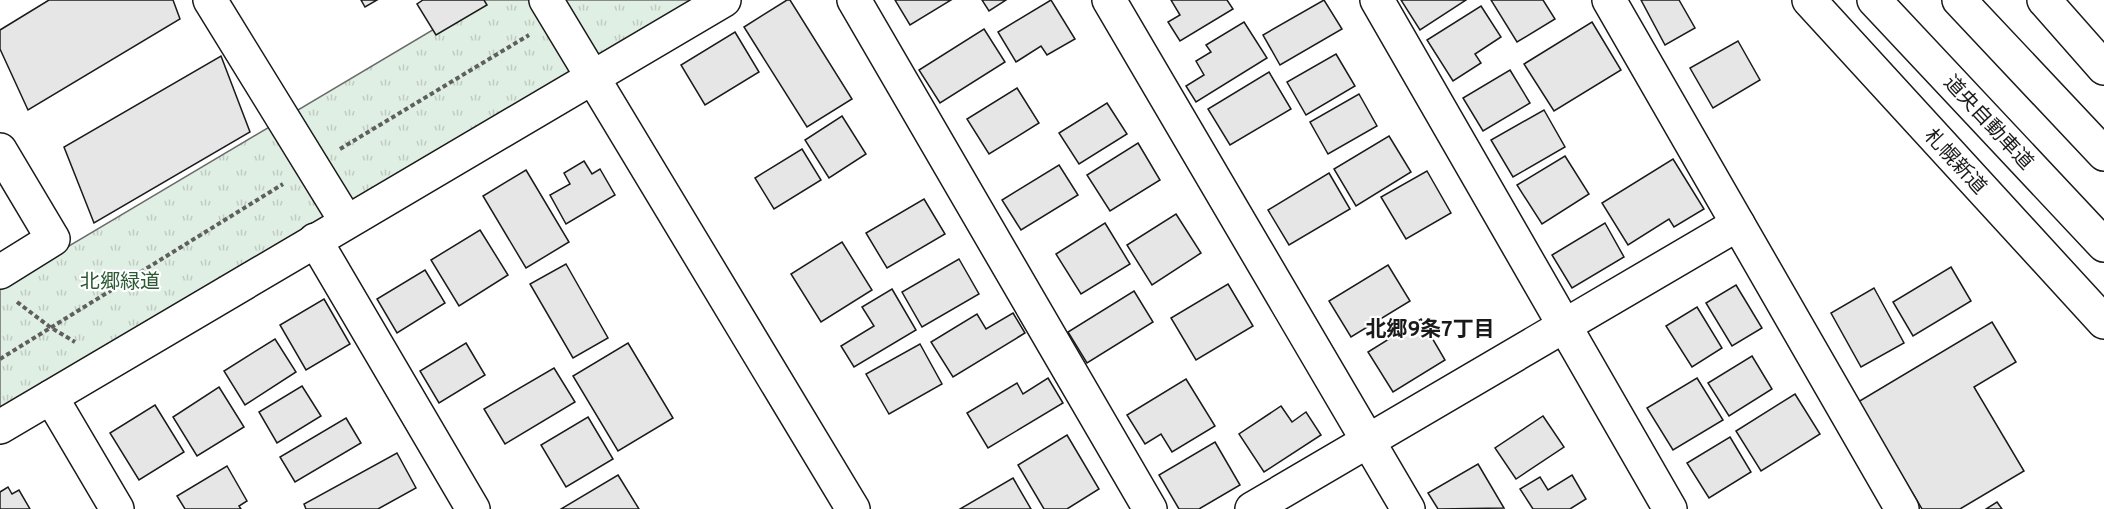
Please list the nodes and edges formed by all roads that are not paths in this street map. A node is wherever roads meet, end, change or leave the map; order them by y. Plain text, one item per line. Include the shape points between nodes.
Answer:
1 (210, 0) edge
2 (546, 0) edge
3 (724, 0) edge
4 (854, 0) edge
5 (1109, 0) edge
6 (1377, 0) edge
7 (1609, 0) edge
8 (1809, 0) edge
9 (1874, 0) edge
10 (1959, 0) edge
11 (2044, 0) edge
12 (2101, 59) edge
13 (593, 78) junction
14 (0, 150) edge
15 (2104, 154) edge
16 (346, 221) junction
17 (1738, 224) junction
18 (315, 240) junction
19 (2104, 244) edge
20 (4, 283) edge
21 (2104, 322) edge
22 (1565, 327) junction
23 (51, 397) junction
24 (0, 427) edge
25 (1368, 440) junction
26 (117, 509) edge
27 (473, 509) edge
28 (853, 509) edge
29 (1150, 509) edge
30 (1252, 509) edge
31 (1408, 509) edge
32 (1670, 509) edge
33 (1902, 509) edge

1 - 16 main road
2 - 13 main road
3 - 13 main road
4 - 29 main road
5 - 25 main road
6 - 22 main road
7 - 17 main road
8 - 21 main road, 札幌新道
9 - 19 main road, 道央自動車道
10 - 15 main road
11 - 12 main road
13 - 16 main road
13 - 28 main road
14 - 20 main road via 53,239
16 - 18 main road
17 - 22 main road
17 - 33 main road
18 - 23 main road
18 - 27 main road
22 - 25 main road
22 - 32 main road
23 - 24 main road
23 - 26 main road
25 - 30 main road
25 - 31 main road

